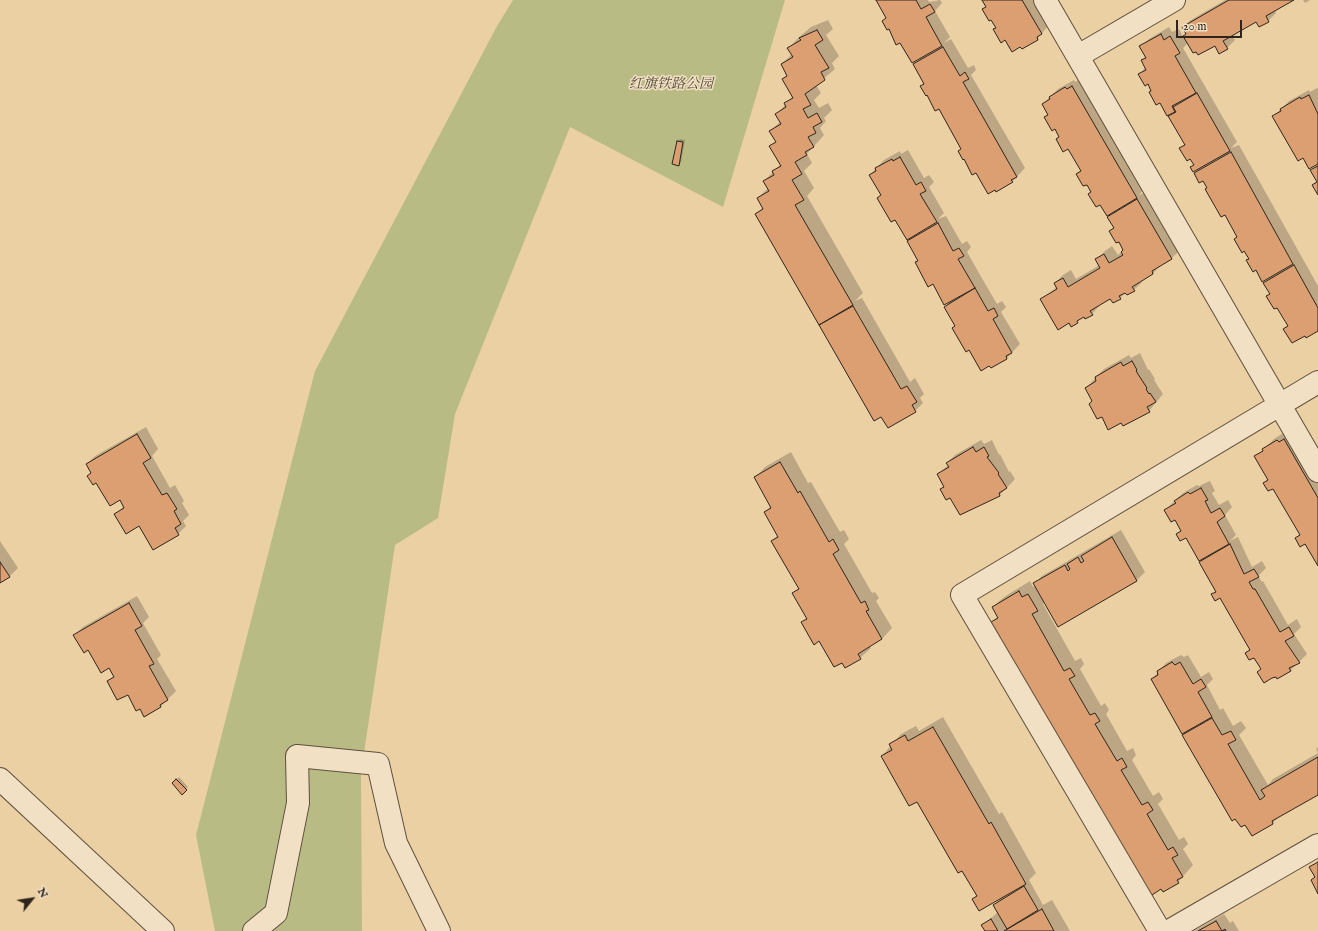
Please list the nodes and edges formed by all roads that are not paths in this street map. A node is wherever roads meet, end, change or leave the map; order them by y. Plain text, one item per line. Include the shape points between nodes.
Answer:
1 (1045, 0) edge
2 (1174, 0) edge
3 (1078, 56) junction
4 (1318, 382) edge
5 (1280, 405) junction
6 (1318, 471) edge
7 (0, 779) edge
8 (1318, 845) edge
9 (163, 931) edge
10 (254, 931) edge
11 (439, 931) edge
12 (1160, 931) edge
13 (1169, 931) edge

1 - 3 street
2 - 3 street
3 - 5 street
4 - 5 street
5 - 6 street
5 - 12 street via 962,595
7 - 9 street
8 - 13 street
10 - 11 street via 276,913 298,803 297,756 378,764 396,843

